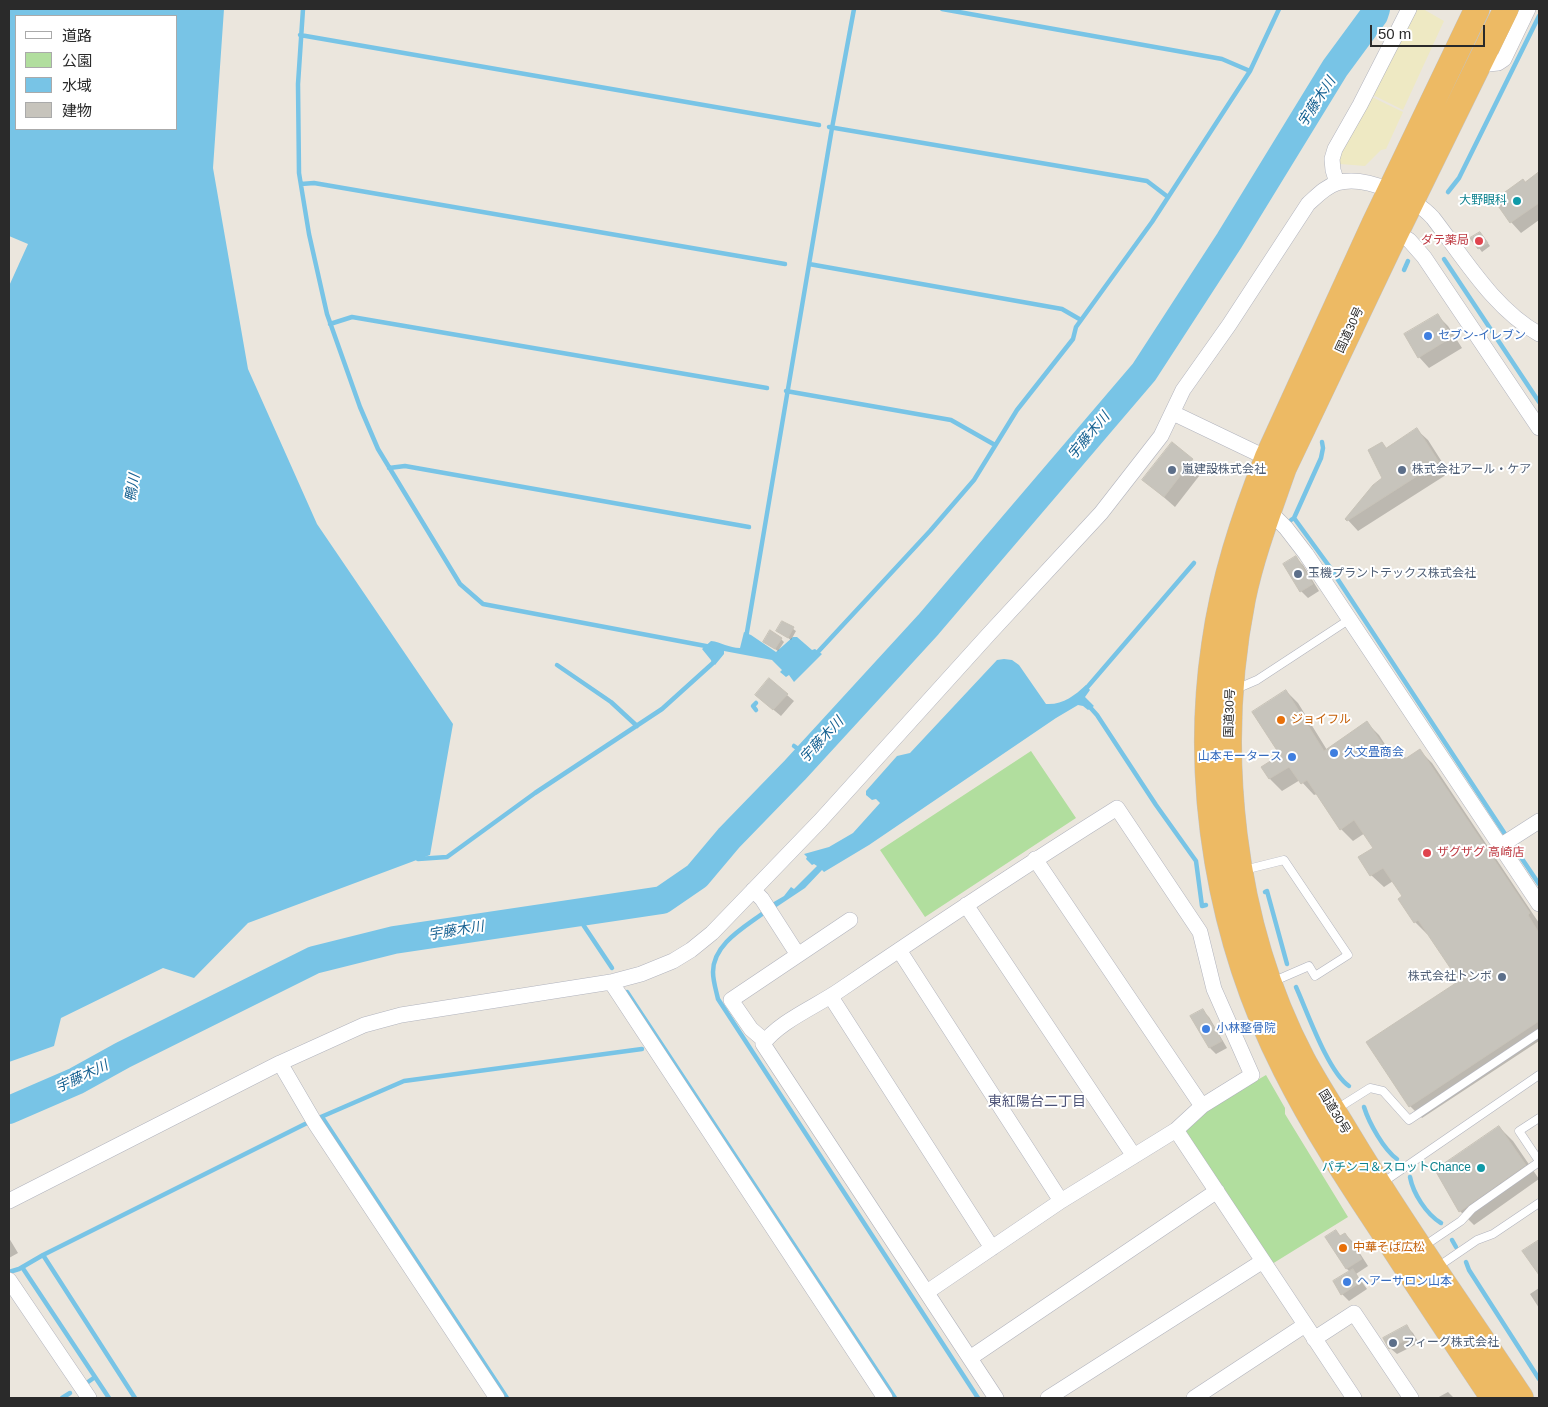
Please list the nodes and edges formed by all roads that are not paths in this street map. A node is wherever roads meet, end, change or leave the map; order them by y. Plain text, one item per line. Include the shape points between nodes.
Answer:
1 (1409, 9) edge
2 (1478, 9) edge
3 (1506, 9) edge
4 (1528, 9) edge
5 (1478, 65) junction
6 (1337, 183) junction
7 (1390, 191) junction
8 (1412, 201) junction
9 (1396, 233) junction
10 (1539, 334) edge
11 (1173, 413) junction
12 (1539, 428) edge
13 (1267, 458) junction
14 (1269, 511) junction
15 (1350, 619) junction
16 (1230, 692) junction
17 (1539, 821) edge
18 (1500, 846) junction
19 (1035, 859) junction
20 (1240, 871) junction
21 (753, 890) junction
22 (1539, 904) edge
23 (966, 905) junction
24 (850, 920) dead end
25 (899, 950) junction
26 (798, 955) junction
27 (611, 982) junction
28 (1270, 983) junction
29 (831, 997) junction
30 (1539, 1033) edge
31 (765, 1041) junction
32 (280, 1063) junction
33 (1539, 1075) edge
34 (1202, 1106) junction
35 (1334, 1111) junction
36 (1539, 1118) edge
37 (1176, 1130) junction
38 (1134, 1156) junction
39 (1539, 1162) edge
40 (1378, 1186) junction
41 (1217, 1191) junction
42 (9, 1200) edge
43 (1061, 1201) junction
44 (1539, 1203) edge
45 (992, 1248) junction
46 (1421, 1249) junction
47 (1263, 1261) junction
48 (1435, 1269) junction
49 (9, 1280) edge
50 (927, 1292) junction
51 (1305, 1325) junction
52 (1314, 1339) junction
53 (970, 1358) junction
54 (1346, 1395) edge
55 (89, 1398) edge
56 (497, 1398) edge
57 (886, 1398) edge
58 (996, 1398) edge
59 (1048, 1398) edge
60 (1194, 1398) edge
61 (1411, 1398) edge
62 (1493, 1398) edge
63 (1521, 1398) edge

1 - 6 street via 1335,149 1332,159
2 - 7 highway, 国道30号
3 - 5 highway, 国道30号
4 - 5 street via 1504,59 1498,63
5 - 8 highway, 国道30号
6 - 7 street via 1371,184
6 - 11 street via 1308,204 1198,367
7 - 8 street
7 - 13 highway, 国道30号
8 - 9 highway, 国道30号
8 - 10 street via 1433,218 1499,304 1524,326
9 - 12 street via 1409,240 1424,257
9 - 14 highway, 国道30号 via 1284,468
11 - 13 street
11 - 21 street via 1161,436 1101,513
13 - 62 highway, 国道30号 via 1236,543 1214,646 1208,774 1218,874 1259,1012 1284,1068 1354,1189
14 - 15 street via 1306,554
14 - 16 highway, 国道30号 via 1243,597
15 - 16 lane via 1257,680
15 - 18 street
16 - 20 highway, 国道30号 via 1229,784
17 - 18 street
18 - 22 street
19 - 23 street
19 - 34 street
19 - 34 street via 1117,808 1200,932 1214,989 1252,1075
20 - 28 highway, 国道30号 via 1248,915
20 - 28 lane via 1284,860 1348,955 1315,976 1309,966
21 - 26 street
21 - 27 street via 691,950 642,974
23 - 25 street
23 - 38 street
24 - 26 street
25 - 29 street
25 - 43 street
26 - 31 street via 731,1000 751,1029
27 - 32 street via 401,1015 364,1025
27 - 57 street
28 - 35 highway, 国道30号 via 1303,1060
29 - 31 street via 770,1034
29 - 45 street
30 - 35 lane via 1409,1120 1383,1090 1370,1088
31 - 50 street via 763,1044 768,1054
32 - 42 street
32 - 56 street
33 - 40 lane
34 - 37 street
35 - 40 highway, 国道30号
36 - 39 lane via 1519,1131
37 - 38 street
37 - 41 street
38 - 43 street
39 - 46 lane
40 - 46 highway, 国道30号
41 - 47 street
41 - 53 street
43 - 45 street
44 - 48 lane
45 - 50 street
46 - 48 highway, 国道30号
47 - 51 street
47 - 59 street
48 - 63 highway, 国道30号
49 - 55 street
50 - 53 street
51 - 52 street
51 - 60 street
52 - 54 street
52 - 61 street via 1354,1312
53 - 58 street

